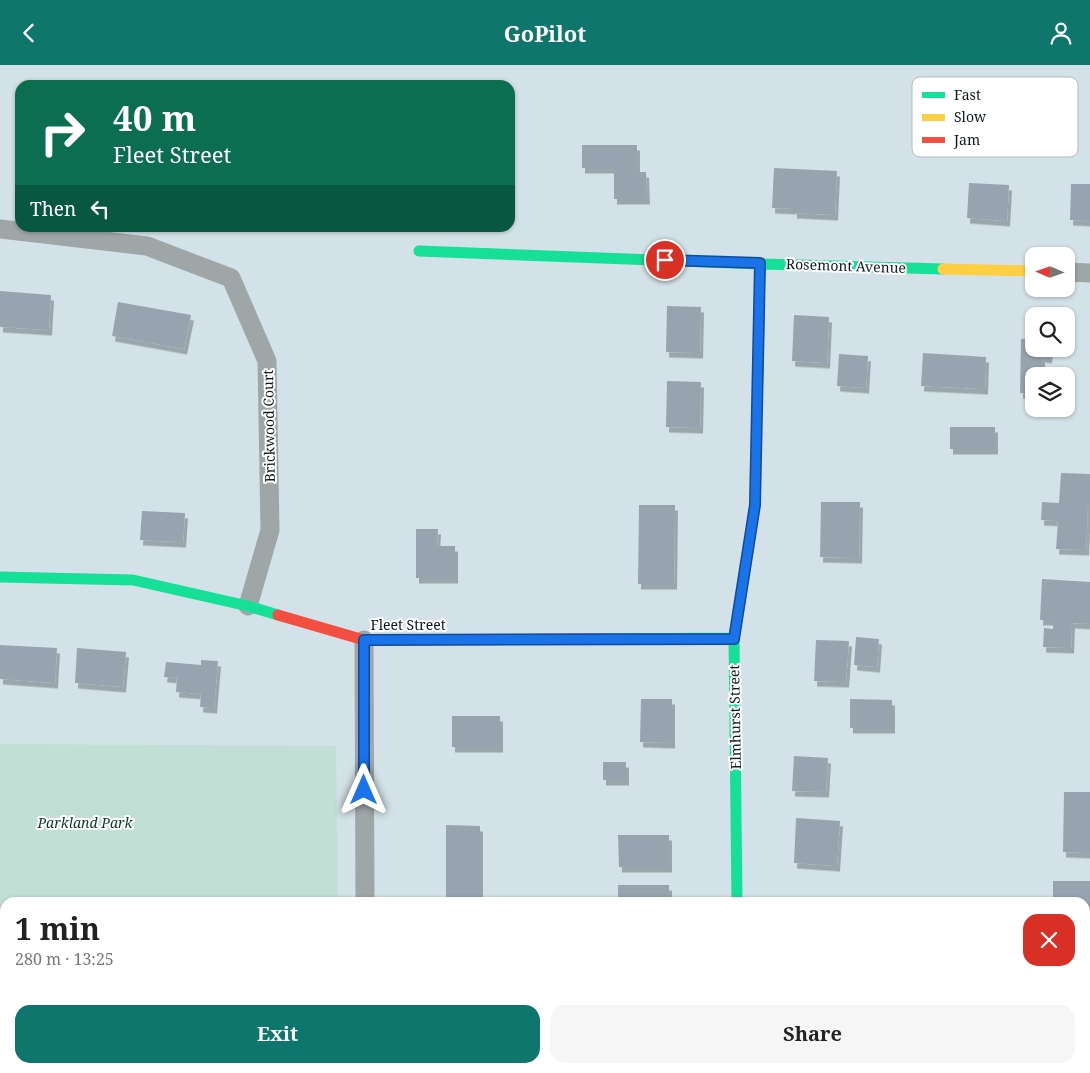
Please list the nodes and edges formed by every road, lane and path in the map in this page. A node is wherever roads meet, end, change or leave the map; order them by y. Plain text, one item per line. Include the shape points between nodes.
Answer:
1 (0, 229) edge
2 (15, 231) edge
3 (26, 232) edge
4 (419, 251) dead end
5 (760, 263) junction
6 (1025, 271) edge
7 (1075, 272) edge
8 (1090, 273) edge
9 (0, 577) edge
10 (248, 606) junction
11 (734, 639) junction
12 (364, 640) junction
13 (365, 897) edge
14 (737, 897) edge

1 - 2 street, Brickwood Court
3 - 10 street, Brickwood Court via 147,246 231,278 268,361 270,530
4 - 5 street, Rosemont Avenue
5 - 6 street, Rosemont Avenue
5 - 11 street, Elmhurst Street via 755,505
7 - 8 street
9 - 10 street, Fleet Street via 133,580
10 - 12 street, Fleet Street
11 - 12 street, Fleet Street
11 - 14 street, Elmhurst Street
12 - 13 street

